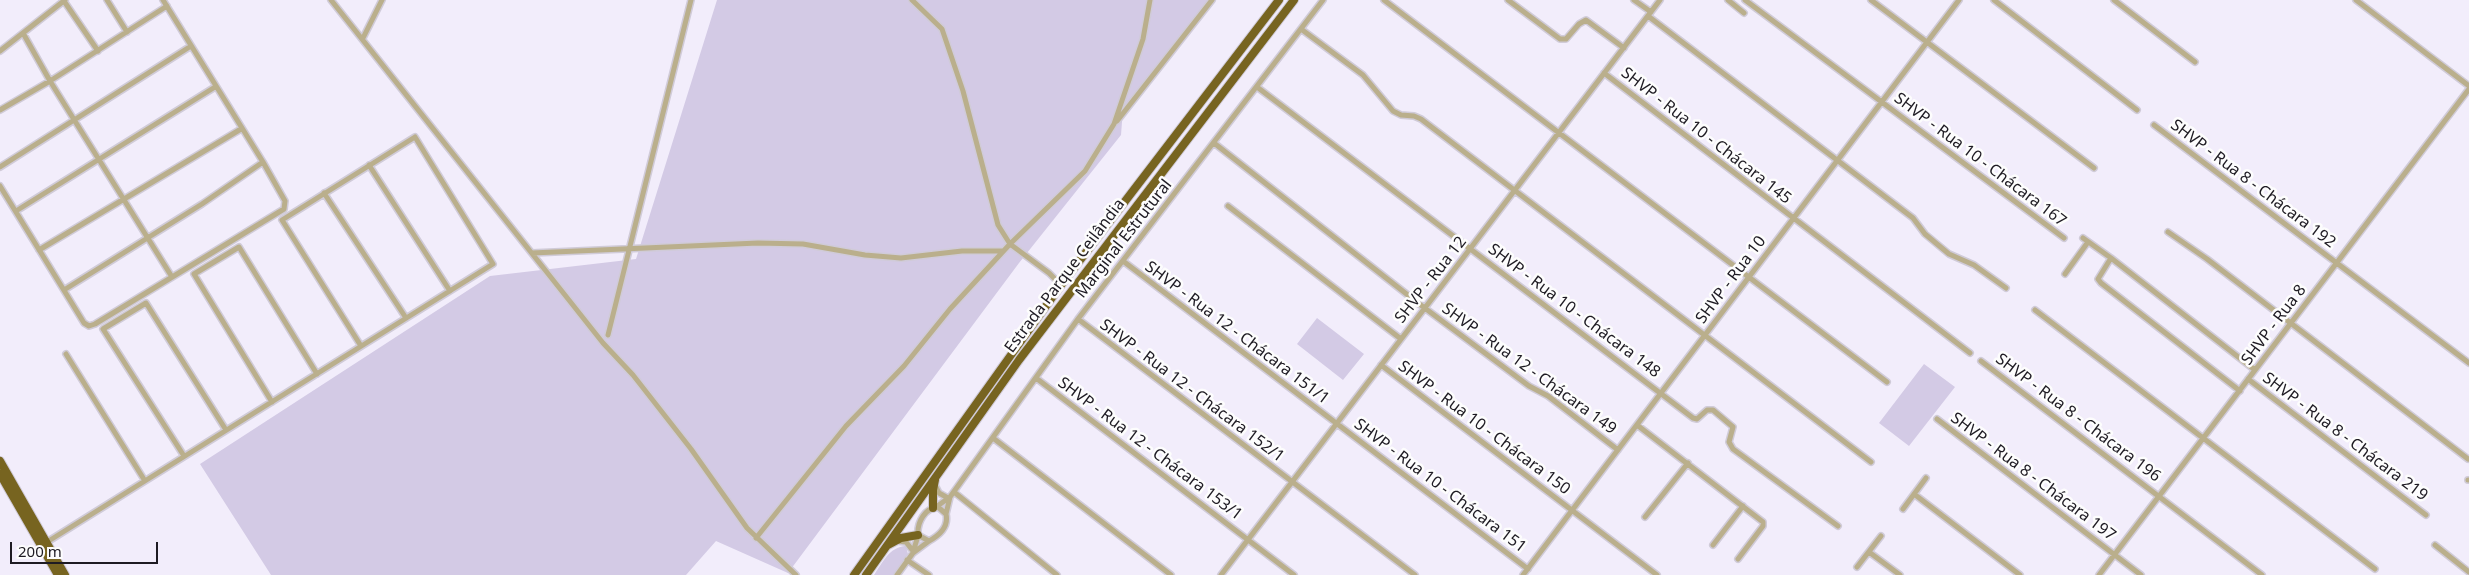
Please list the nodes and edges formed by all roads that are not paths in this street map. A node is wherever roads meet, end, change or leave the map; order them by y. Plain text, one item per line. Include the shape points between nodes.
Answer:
1 (65, 0) edge
2 (107, 0) edge
3 (163, 0) edge
4 (331, 0) edge
5 (382, 0) edge
6 (692, 0) edge
7 (912, 0) edge
8 (1150, 0) edge
9 (1212, 0) edge
10 (1279, 0) edge
11 (1294, 0) edge
12 (1323, 0) edge
13 (1384, 0) edge
14 (1508, 0) edge
15 (1634, 0) edge
16 (1660, 0) edge
17 (1728, 0) edge
18 (1746, 0) edge
19 (1871, 0) edge
20 (1959, 0) edge
21 (1994, 0) edge
22 (2114, 0) edge
23 (2356, 0) edge
24 (167, 6) junction
25 (1738, 9) junction
26 (1744, 13) dead end
27 (1649, 14) junction
28 (1302, 28) junction
29 (128, 32) junction
30 (23, 33) junction
31 (363, 38) junction
32 (1926, 43) junction
33 (191, 46) junction
34 (1624, 48) junction
35 (0, 51) edge
36 (98, 52) junction
37 (2194, 62) dead end
38 (1604, 73) junction
39 (50, 82) junction
40 (214, 87) junction
41 (1257, 87) junction
42 (2469, 88) edge
43 (1882, 102) junction
44 (0, 110) edge
45 (2137, 110) dead end
46 (74, 121) junction
47 (1114, 124) junction
48 (2154, 125) dead end
49 (241, 129) junction
50 (1559, 133) junction
51 (1214, 143) junction
52 (99, 160) junction
53 (1838, 160) junction
54 (263, 162) junction
55 (369, 165) junction
56 (0, 167) edge
57 (2094, 168) dead end
58 (0, 186) edge
59 (1516, 191) junction
60 (324, 194) junction
61 (123, 199) junction
62 (1228, 206) dead end
63 (16, 211) junction
64 (1794, 218) junction
65 (2168, 232) dead end
66 (148, 238) junction
67 (2064, 238) dead end
68 (2083, 238) dead end
69 (2088, 242) junction
70 (1010, 244) junction
71 (629, 247) junction
72 (1471, 249) junction
73 (40, 250) junction
74 (1003, 251) junction
75 (532, 253) junction
76 (2111, 258) junction
77 (1123, 260) junction
78 (2337, 263) junction
79 (2065, 274) dead end
80 (1749, 276) junction
81 (172, 277) junction
82 (1061, 285) junction
83 (2006, 288) dead end
84 (64, 290) junction
85 (450, 291) junction
86 (1425, 308) junction
87 (2036, 310) dead end
88 (406, 318) junction
89 (1078, 319) junction
90 (2291, 322) junction
91 (608, 335) dead end
92 (1705, 335) junction
93 (1401, 339) junction
94 (361, 346) junction
95 (66, 354) dead end
96 (1970, 354) dead end
97 (1981, 361) dead end
98 (2469, 364) edge
99 (1381, 365) junction
100 (2255, 370) junction
101 (317, 374) junction
102 (1036, 378) junction
103 (2248, 380) junction
104 (1887, 382) dead end
105 (2240, 391) junction
106 (1661, 393) junction
107 (272, 402) junction
108 (1937, 419) dead end
109 (1337, 424) junction
110 (1637, 424) junction
111 (226, 430) junction
112 (993, 438) junction
113 (2204, 438) junction
114 (1618, 450) junction
115 (184, 456) junction
116 (2468, 459) edge
117 (0, 461) edge
118 (1871, 462) dead end
119 (1688, 463) junction
120 (939, 471) junction
121 (0, 474) edge
122 (1926, 478) dead end
123 (145, 481) junction
124 (1292, 482) junction
125 (934, 483) junction
126 (1914, 494) junction
127 (951, 496) junction
128 (2159, 496) junction
129 (1743, 506) junction
130 (934, 507) junction
131 (1903, 509) dead end
132 (1572, 510) junction
133 (946, 514) junction
134 (2426, 515) dead end
135 (1645, 517) dead end
136 (1838, 526) dead end
137 (918, 535) junction
138 (1881, 536) dead end
139 (756, 538) junction
140 (929, 540) junction
141 (1248, 540) junction
142 (46, 542) junction
143 (893, 542) junction
144 (1713, 545) dead end
145 (2435, 545) dead end
146 (884, 547) junction
147 (913, 552) junction
148 (1869, 552) junction
149 (2114, 554) junction
150 (1738, 559) dead end
151 (907, 560) junction
152 (1858, 567) dead end
153 (1528, 569) junction
154 (2375, 569) dead end
155 (2469, 572) edge
156 (58, 575) edge
157 (65, 575) edge
158 (796, 575) edge
159 (854, 575) edge
160 (866, 575) edge
161 (897, 575) edge
162 (929, 575) edge
163 (1057, 575) edge
164 (1171, 575) edge
165 (1222, 575) edge
166 (1294, 575) edge
167 (1415, 575) edge
168 (1524, 575) edge
169 (1657, 575) edge
170 (1900, 575) edge
171 (2020, 575) edge
172 (2099, 575) edge
173 (2141, 575) edge
174 (2262, 575) edge

1 - 30 street
1 - 36 street
2 - 29 street
3 - 24 street
4 - 31 street
5 - 31 street
6 - 71 street
7 - 70 street via 942,29 963,91 998,224
8 - 47 street via 1143,40
9 - 47 street
10 - 82 highway, Estrada Parque Ceilândia
11 - 120 highway, Estrada Parque Ceilândia via 1019,360
12 - 28 street, Marginal Estrutural
13 - 50 street
14 - 34 street via 1560,39 1566,39 1586,20
15 - 27 street
16 - 27 street, SHVP - Rua 12
17 - 25 street
18 - 25 street
18 - 43 street, SHVP - Rua 10 - Chácara 167
19 - 32 street
20 - 32 street, SHVP - Rua 10
21 - 45 street
22 - 37 street
23 - 42 street
24 - 29 street
24 - 33 street
25 - 26 street
27 - 34 street, SHVP - Rua 12
27 - 53 street
28 - 41 street, Marginal Estrutural
28 - 59 street via 1363,75 1393,111 1417,116
29 - 36 street
30 - 35 street
30 - 39 street
31 - 75 street
32 - 43 street, SHVP - Rua 10
32 - 57 street
33 - 40 street
33 - 46 street
34 - 38 street, SHVP - Rua 12
36 - 39 street
38 - 50 street, SHVP - Rua 12
38 - 64 street, SHVP - Rua 10 - Chácara 145
39 - 44 street
39 - 46 street
40 - 49 street
40 - 52 street
41 - 51 street, Marginal Estrutural
41 - 72 street, SHVP - Rua 10 - Chácara 148
42 - 78 street, SHVP - Rua 8
43 - 53 street, SHVP - Rua 10
43 - 67 street, SHVP - Rua 10 - Chácara 167
46 - 52 street
46 - 56 street
47 - 70 street via 1085,170
48 - 78 street, SHVP - Rua 8 - Chácara 192
49 - 54 street
49 - 61 street
50 - 59 street, SHVP - Rua 12
50 - 80 street
51 - 77 street, Marginal Estrutural
51 - 86 street, SHVP - Rua 12 - Chácara 149
52 - 61 street
52 - 63 street
53 - 64 street, SHVP - Rua 10
53 - 83 street via 1913,218 1949,254 1974,265
54 - 66 street
54 - 81 street via 285,201 284,209
55 - 60 street
55 - 85 street
55 - 85 street via 415,137 493,264
58 - 63 street
59 - 72 street, SHVP - Rua 12
59 - 92 street
60 - 88 street
60 - 94 street via 282,220
61 - 66 street
61 - 73 street
62 - 93 street
63 - 73 street
64 - 80 street, SHVP - Rua 10
64 - 96 street, SHVP - Rua 10 - Chácara 145
65 - 90 street
66 - 81 street
66 - 84 street
68 - 69 street
69 - 76 street
69 - 79 street
70 - 74 street
70 - 82 street
71 - 74 street via 803,244 901,258 962,251
71 - 75 street
71 - 91 street
72 - 86 street, SHVP - Rua 12
72 - 106 street, SHVP - Rua 10 - Chácara 148
73 - 84 street
74 - 139 street via 904,366 846,426
75 - 139 street via 633,375
76 - 100 street
76 - 105 street via 2099,274 2100,283
77 - 89 street, Marginal Estrutural
77 - 109 street, SHVP - Rua 12 - Chácara 151/1
78 - 90 street, SHVP - Rua 8
78 - 98 street, SHVP - Rua 8 - Chácara 192
80 - 92 street, SHVP - Rua 10
80 - 104 street
81 - 84 street via 89,326
82 - 159 highway, Estrada Parque Ceilândia
85 - 88 street
86 - 93 street, SHVP - Rua 12
86 - 114 street, SHVP - Rua 12 - Chácara 149
87 - 113 street
88 - 94 street
89 - 102 street, Marginal Estrutural
89 - 124 street, SHVP - Rua 12 - Chácara 152/1
90 - 100 street, SHVP - Rua 8
90 - 116 street
92 - 106 street, SHVP - Rua 10
92 - 118 street
93 - 99 street, SHVP - Rua 12
94 - 101 street
95 - 123 street
97 - 128 street, SHVP - Rua 8 - Chácara 196
99 - 109 street, SHVP - Rua 12
99 - 132 street, SHVP - Rua 10 - Chácara 150
100 - 103 street, SHVP - Rua 8
101 - 107 street
101 - 107 street via 238,247 213,262 194,274
102 - 112 street, Marginal Estrutural
102 - 141 street, SHVP - Rua 12 - Chácara 153/1
103 - 105 street, SHVP - Rua 8
103 - 134 street, SHVP - Rua 8 - Chácara 219
105 - 113 street, SHVP - Rua 8
106 - 110 street, SHVP - Rua 10
106 - 136 street, SHVP - Rua 10 - Chácara 148 via 1695,419 1707,410 1713,410 1733,427 1729,442 1733,449
107 - 111 street
108 - 149 street, SHVP - Rua 8 - Chácara 197
109 - 124 street, SHVP - Rua 12
109 - 153 street, SHVP - Rua 10 - Chácara 151
110 - 114 street, SHVP - Rua 10
110 - 119 street
111 - 115 street
111 - 115 street via 146,303 103,329
112 - 127 street, Marginal Estrutural
112 - 164 street
113 - 128 street, SHVP - Rua 8
113 - 154 street
114 - 132 street, SHVP - Rua 10
115 - 123 street
117 - 142 highway
119 - 129 street
119 - 135 street
120 - 125 highway
120 - 146 highway, Estrada Parque Ceilândia
121 - 156 highway
122 - 126 street
123 - 142 street
124 - 141 street, SHVP - Rua 12
124 - 167 street, SHVP - Rua 12 - Chácara 152/1
125 - 127 street via 937,491
125 - 130 highway
126 - 131 street
126 - 171 street
127 - 130 street, Marginal Estrutural
127 - 133 street, Marginal Estrutural
127 - 163 street
128 - 149 street, SHVP - Rua 8
128 - 174 street, SHVP - Rua 8 - Chácara 196
129 - 144 street
129 - 150 street via 1762,520 1763,525
130 - 133 street via 941,508
130 - 137 street via 919,522
132 - 153 street, SHVP - Rua 10
132 - 169 street, SHVP - Rua 10 - Chácara 150
133 - 140 street via 944,528
137 - 140 street
137 - 143 highway
137 - 147 street
138 - 148 street
139 - 158 street
140 - 147 street
141 - 165 street, SHVP - Rua 12
141 - 166 street, SHVP - Rua 12 - Chácara 153/1
142 - 157 highway
143 - 146 highway
143 - 147 street via 906,542
145 - 155 street
146 - 160 highway, Estrada Parque Ceilândia
147 - 151 street
148 - 152 street
148 - 170 street
149 - 172 street, SHVP - Rua 8
149 - 173 street, SHVP - Rua 8 - Chácara 197
151 - 161 street
151 - 162 street
153 - 168 street, SHVP - Rua 10

